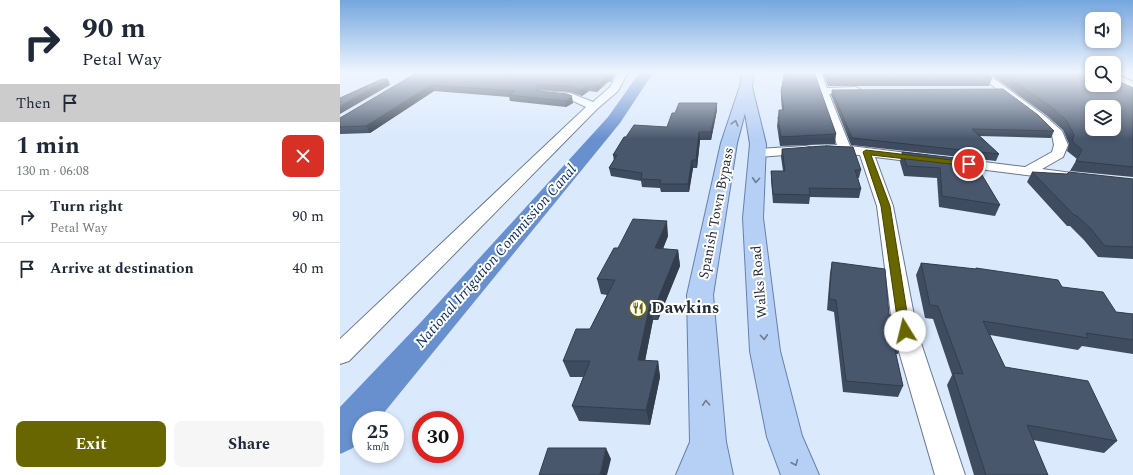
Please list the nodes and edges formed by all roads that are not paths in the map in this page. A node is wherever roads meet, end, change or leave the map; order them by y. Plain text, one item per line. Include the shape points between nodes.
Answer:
1 (554, 94) edge
2 (608, 94) edge
3 (743, 94) edge
4 (749, 94) edge
5 (823, 94) edge
6 (1009, 94) edge
7 (593, 107) junction
8 (845, 149) junction
9 (866, 152) junction
10 (758, 153) junction
11 (1028, 171) junction
12 (1080, 178) edge
13 (340, 354) edge
14 (711, 458) edge
15 (695, 475) edge
16 (800, 475) edge
17 (950, 475) edge

1 - 7 street via 583,100
2 - 7 street
14 -> 3 main road, Spanish Town Bypass via 700,295 729,143
4 - 10 main road, Walks Road
5 - 8 street
6 - 11 street via 1058,134 1061,145 1058,154
7 - 13 street
8 - 9 street
8 - 10 street
9 - 11 street
9 - 17 street via 885,206 905,331
10 -> 16 main road, Walks Road via 754,218 765,351 784,437
11 - 12 street
14 - 15 main road

